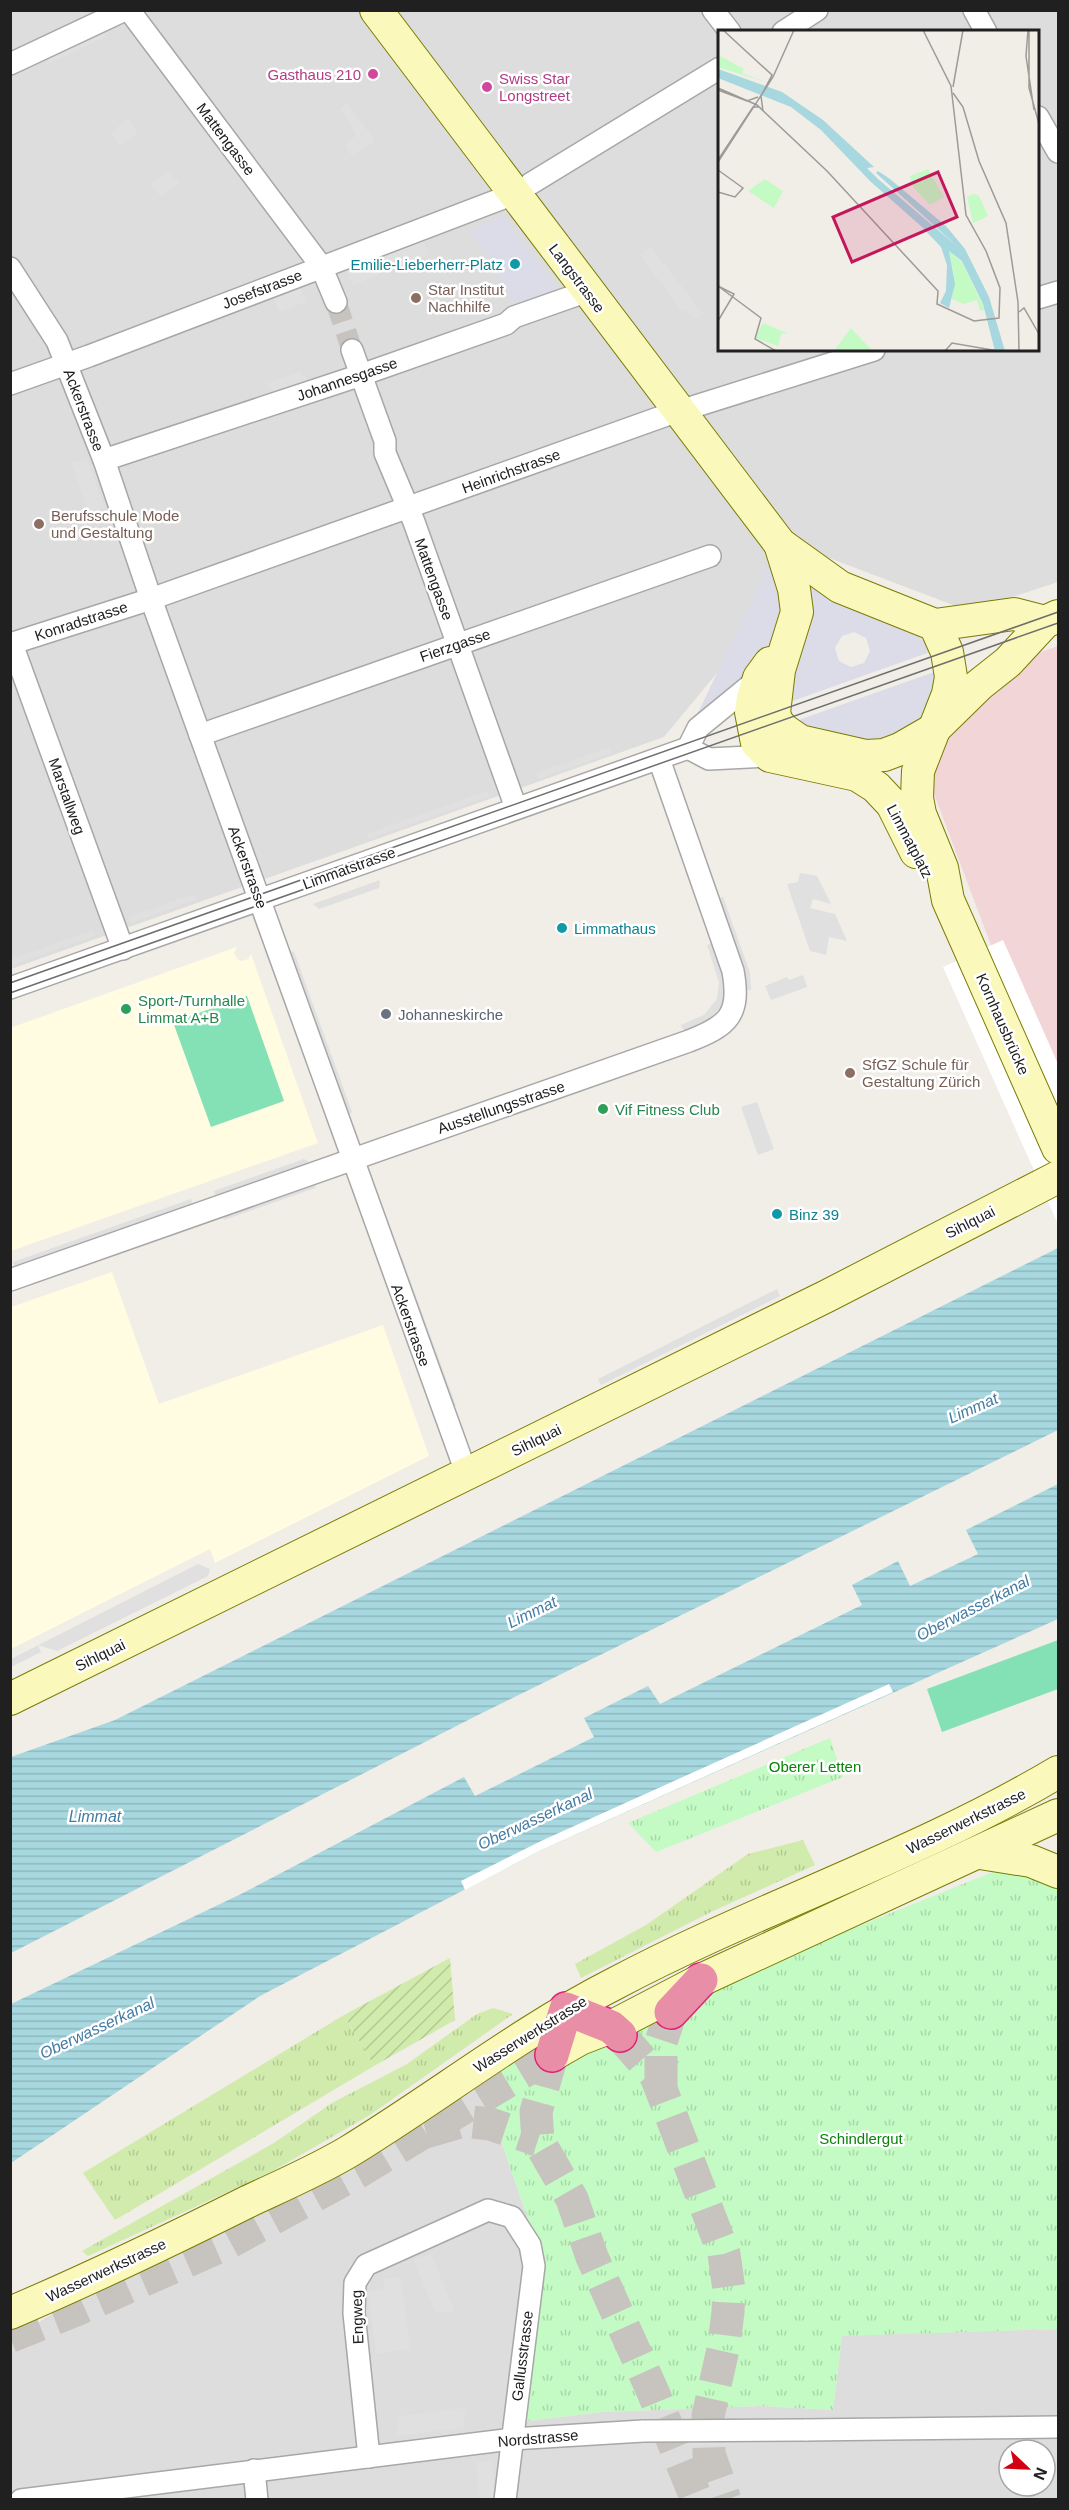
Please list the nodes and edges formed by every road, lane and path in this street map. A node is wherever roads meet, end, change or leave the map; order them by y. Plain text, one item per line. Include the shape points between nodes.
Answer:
1 (127, 10) edge
2 (376, 10) edge
3 (713, 10) edge
4 (817, 10) edge
5 (974, 10) edge
6 (728, 30) edge
7 (786, 30) edge
8 (985, 30) edge
9 (10, 64) edge
10 (718, 69) edge
11 (1039, 119) edge
12 (1059, 152) edge
13 (522, 189) junction
14 (321, 266) junction
15 (10, 268) edge
16 (588, 291) junction
17 (1059, 292) edge
18 (1039, 298) edge
19 (336, 302) tunnel mouth
20 (352, 350) tunnel mouth
21 (871, 351) edge
22 (67, 364) junction
23 (361, 375) junction
24 (10, 384) edge
25 (679, 411) junction
26 (104, 460) junction
27 (406, 508) junction
28 (780, 544) junction
29 (710, 556) dead end
30 (151, 599) junction
31 (1052, 619) edge
32 (935, 625) junction
33 (786, 642) junction
34 (11, 644) edge
35 (458, 645) junction
36 (759, 678) junction
37 (933, 730) junction
38 (200, 735) junction
39 (688, 747) junction
40 (770, 756) junction
41 (658, 759) junction
42 (516, 808) junction
43 (260, 900) junction
44 (948, 900) junction
45 (123, 949) junction
46 (10, 988) edge
47 (1059, 1148) edge
48 (352, 1159) junction
49 (1059, 1177) edge
50 (10, 1280) edge
51 (466, 1475) junction
52 (10, 1699) edge
53 (1059, 1772) edge
54 (1000, 1807) junction
55 (1055, 1816) edge
56 (980, 1853) junction
57 (1054, 1869) edge
58 (701, 1980) junction
59 (566, 2009) junction
60 (671, 2012) tunnel mouth
61 (616, 2031) junction
62 (552, 2055) joint
63 (512, 2217) joint
64 (10, 2313) edge
65 (1059, 2427) edge
66 (512, 2439) junction
67 (369, 2457) junction
68 (254, 2470) junction
69 (21, 2499) edge
70 (258, 2499) edge
71 (505, 2499) edge

1 - 9 street
1 - 14 street, Mattengasse
2 - 13 street, Langstrasse
3 - 6 street
4 - 7 street
5 - 8 street
10 - 13 street, Josefstrasse
11 - 12 street
13 - 14 street, Josefstrasse
13 - 16 street, Langstrasse
14 - 19 street, Mattengasse
14 - 22 street, Josefstrasse
15 - 22 street, Ackerstrasse via 57,341
16 - 23 street, Johannesgasse
16 - 25 street, Langstrasse
17 - 18 street
20 - 23 street, Mattengasse
21 - 25 street, Heinrichstrasse
22 - 24 street, Josefstrasse
22 - 26 street, Ackerstrasse
23 - 26 street, Johannesgasse
23 - 27 street, Mattengasse
25 - 27 street, Heinrichstrasse
25 - 28 street, Langstrasse
26 - 30 street, Ackerstrasse
27 - 30 street, Heinrichstrasse
27 - 35 street, Mattengasse
28 - 32 street, Limmatplatz via 840,587
28 - 33 street, Limmatplatz via 797,612
29 - 35 street, Fierzgasse
30 - 34 street, Konradstrasse
30 - 38 street, Ackerstrasse
31 - 32 street, Limmatplatz via 1014,614
31 - 37 street, Limmatplatz
32 - 37 street, Limmatplatz via 947,652 951,676
33 - 36 street, Limmatplatz
33 - 37 street, Limmatplatz via 774,713 777,722 793,738 866,756 900,749
34 - 45 street, Marstallweg
35 - 38 street, Fierzgasse
35 - 42 street, Mattengasse
36 - 39 street, Limmatplatz via 698,728
36 - 40 street, Limmatplatz via 751,712 757,742
37 - 44 street, Limmatplatz via 918,771 917,798 942,868
38 - 43 street, Ackerstrasse
39 - 40 street, Limmatplatz via 709,759
39 - 41 street, Limmatstrasse
40 - 44 street, Limmatplatz via 840,769 876,787 892,804 930,880
41 - 42 street, Limmatstrasse
41 - 48 street, Ausstellungsstrasse via 733,971 737,991 734,1008 723,1026
42 - 43 street, Limmatstrasse
43 - 45 street, Limmatstrasse
43 - 48 street, Ackerstrasse
44 - 47 street, Kornhausbrücke
45 - 46 street, Limmatstrasse
48 - 50 street, Ausstellungsstrasse
48 - 51 street, Ackerstrasse
49 - 51 street, Sihlquai
51 - 52 street, Sihlquai
53 - 54 street, Wasserwerkstrasse
54 - 55 street
54 - 59 street, Wasserwerkstrasse via 806,1893
55 - 56 street, Wasserwerkstrasse
55 - 57 street via 1041,1844
56 - 57 street
56 - 58 street, Wasserwerkstrasse
58 - 60 highway
58 - 61 street, Wasserwerkstrasse
59 - 61 highway
59 - 62 highway
59 - 64 street, Wasserwerkstrasse via 344,2154
61 - 62 street, Wasserwerkstrasse via 580,2039
63 - 66 street, Gallusstrasse via 530,2245 534,2266
63 - 67 street, Engweg via 489,2210 366,2265 355,2283 354,2313
65 - 66 street, Nordstrasse, bridge via 644,2431
66 - 67 street, Nordstrasse
66 - 71 street, Gallusstrasse
67 - 68 street, Nordstrasse
68 - 69 street, Nordstrasse
68 - 70 street

